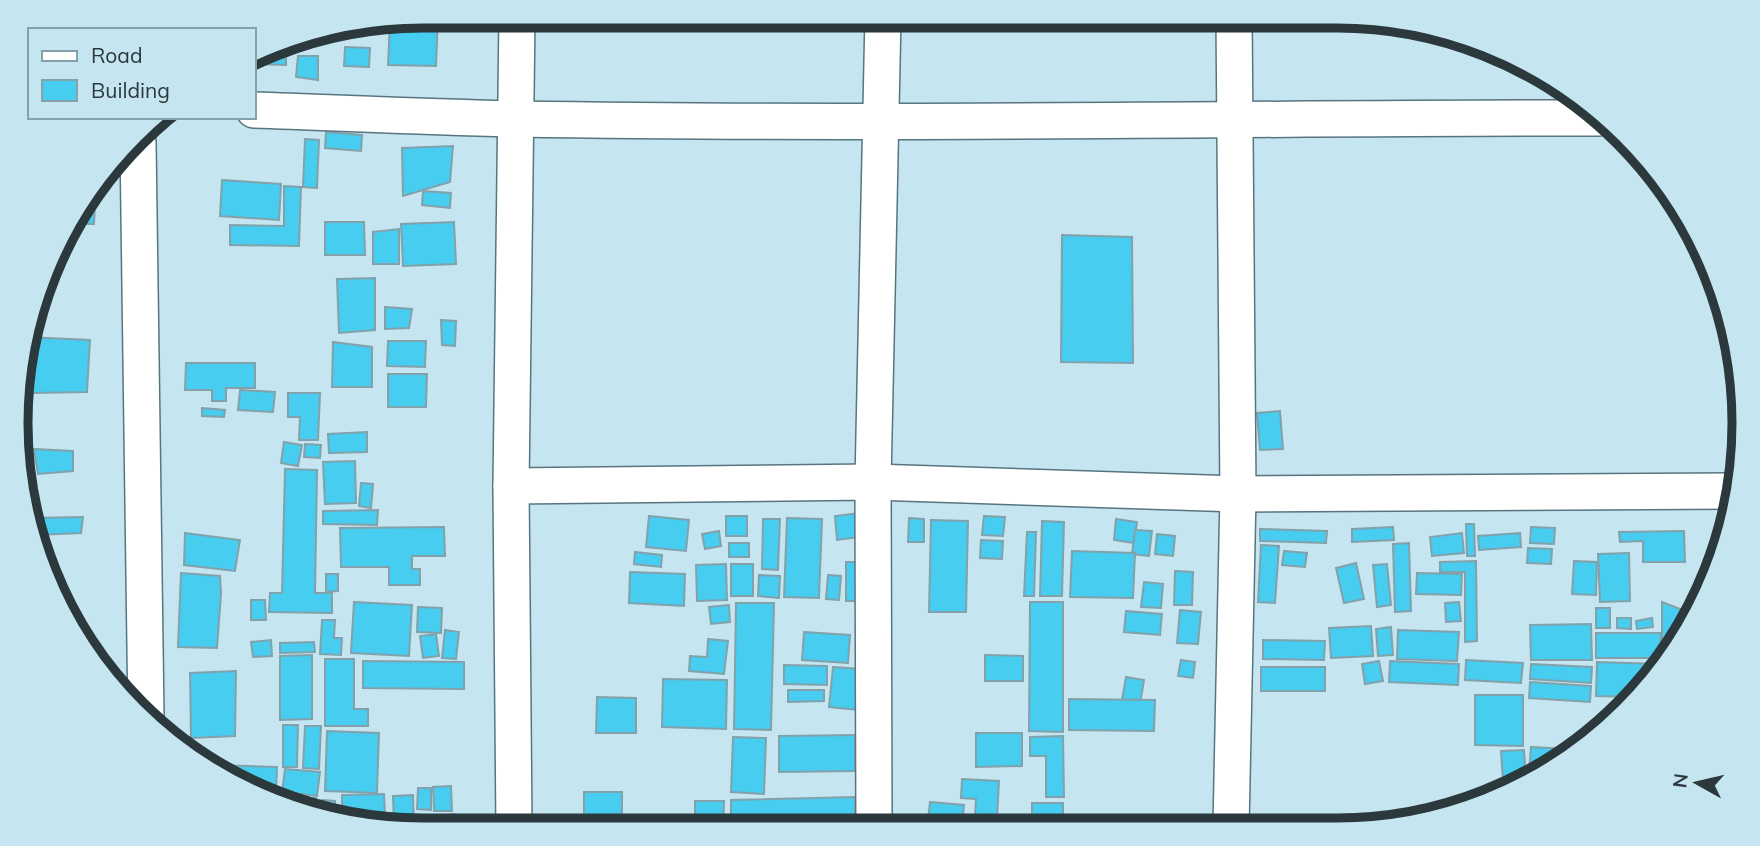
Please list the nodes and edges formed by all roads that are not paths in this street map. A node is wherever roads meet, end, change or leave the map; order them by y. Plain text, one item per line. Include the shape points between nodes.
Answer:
1 (517, 28) edge
2 (883, 28) edge
3 (1234, 28) edge
4 (256, 110) edge
5 (1234, 118) junction
6 (1587, 118) edge
7 (516, 119) junction
8 (882, 121) junction
9 (138, 150) edge
10 (873, 482) junction
11 (511, 486) junction
12 (1726, 491) edge
13 (1238, 494) junction
14 (146, 704) edge
15 (514, 818) edge
16 (874, 818) edge
17 (1231, 818) edge

1 - 7 street
2 - 8 street
3 - 5 street
4 - 7 street
5 - 6 street
5 - 8 street
5 - 13 street
7 - 8 street
7 - 11 street
8 - 10 street
9 - 14 street
10 - 11 street
10 - 13 street
10 - 16 street
11 - 15 street
12 - 13 street
13 - 17 street

